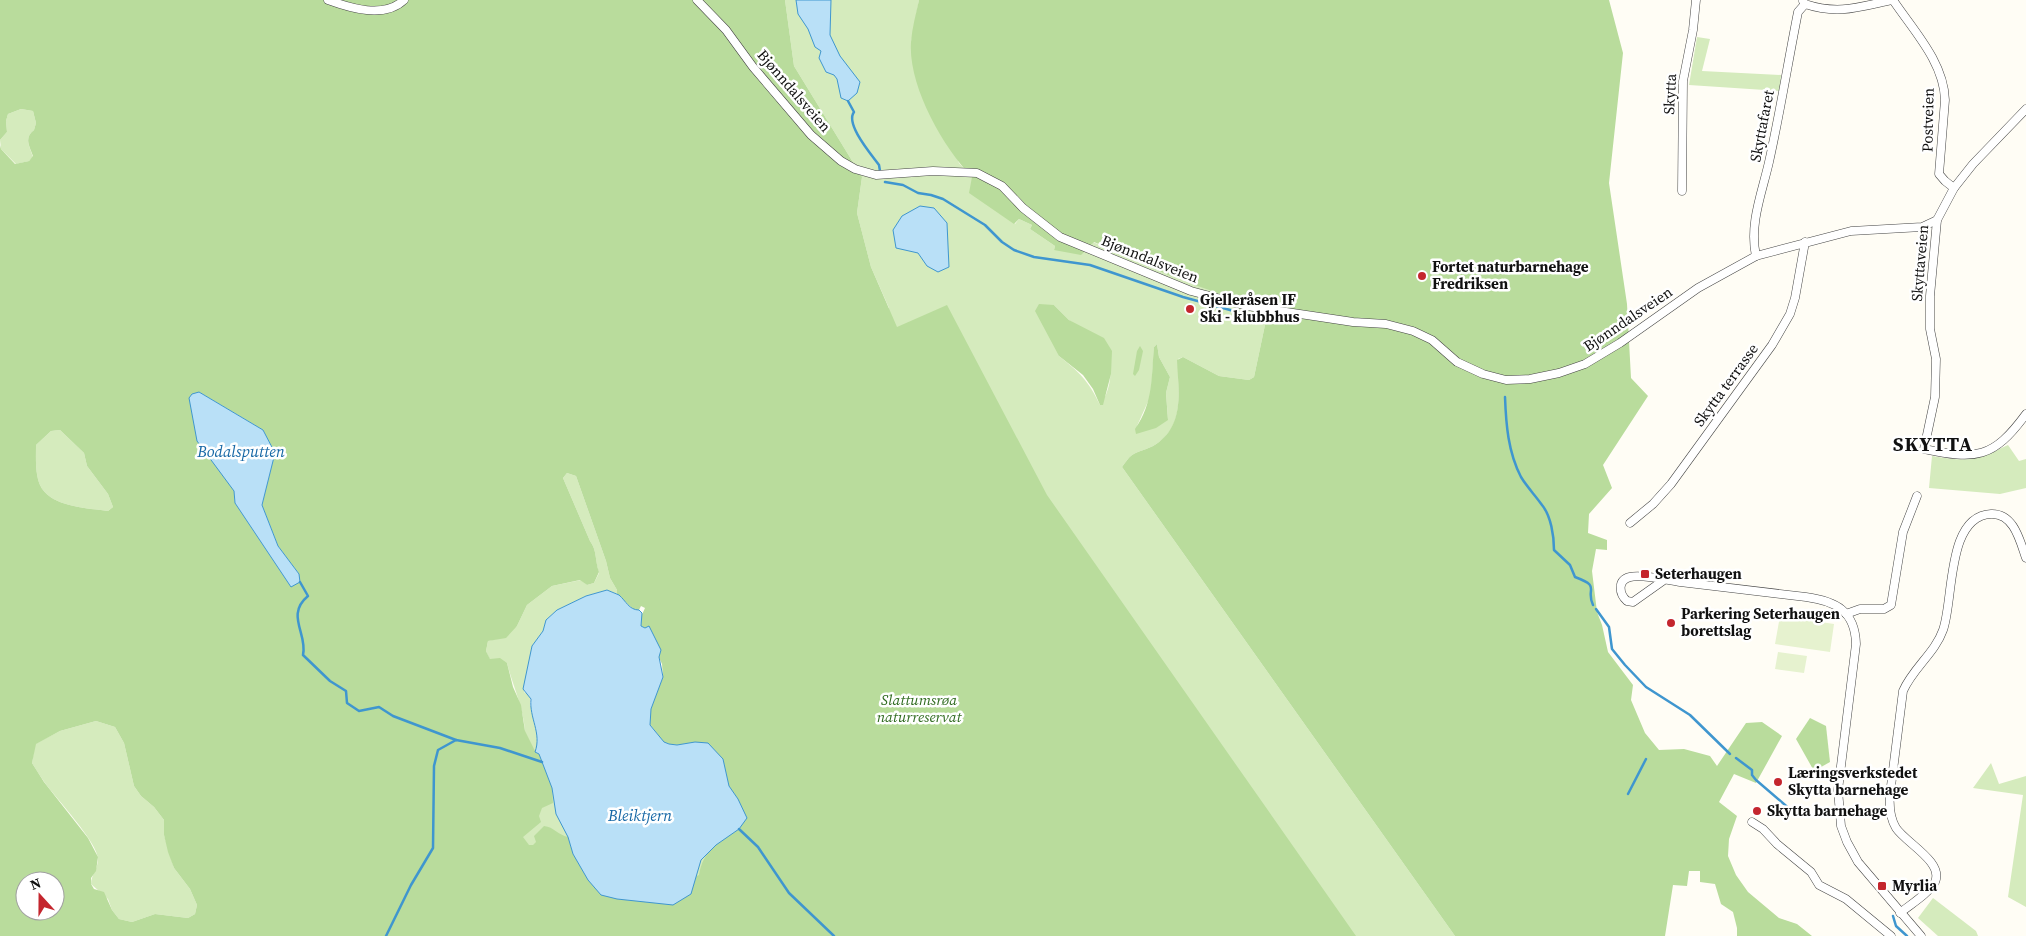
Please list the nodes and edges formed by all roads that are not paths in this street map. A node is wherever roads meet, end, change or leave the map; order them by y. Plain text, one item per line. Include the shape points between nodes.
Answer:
1 (328, 0) edge
2 (404, 0) edge
3 (698, 0) edge
4 (1696, 0) edge
5 (1892, 0) edge
6 (1804, 2) edge
7 (2026, 109) edge
8 (1954, 188) junction
9 (1682, 191) dead end
10 (1937, 220) junction
11 (1805, 242) junction
12 (1756, 256) junction
13 (2026, 414) edge
14 (1918, 496) dead end
15 (1630, 522) dead end
16 (2026, 558) edge
17 (1664, 580) junction
18 (1846, 614) junction
19 (1752, 822) dead end
20 (1900, 913) junction
21 (1891, 936) edge
22 (1921, 936) edge

1 - 2 street via 358,10 385,9
3 - 12 street, Bjønndalsveien via 812,135 855,169 876,175 933,171 977,173 1002,186 1023,208 1060,237 1191,291 1247,306 1404,329 1432,340 1457,362 1506,380 1530,379 1585,364 1698,288
4 - 9 street, Skytta via 1683,81
5 - 6 street, Skyttafaret via 1842,11 1817,8
5 - 8 street, Postveien via 1940,74 1945,100 1939,174
6 - 12 street, Skyttafaret via 1798,12 1760,197 1753,242
7 - 8 street, Skyttaveien
8 - 10 street, Skyttaveien
10 - 11 street, Bjønndalsveien via 1922,226 1851,231
10 - 13 street, Skyttaveien via 1930,296 1930,330 1936,359 1935,397 1924,449 1954,455 1979,453 2004,442
11 - 12 street, Bjønndalsveien
11 - 15 street, Skytta terrasse via 1790,314 1772,345 1671,484
14 - 18 street via 1903,532 1891,605 1884,609 1860,609
16 - 20 street via 2014,528 2003,516 1982,516 1967,527 1956,551 1942,632 1910,677 1904,691 1890,810 1896,828 1931,862 1936,875 1930,888
17 - 17 street via 1630,577 1621,583 1621,593 1627,601 1633,602
17 - 18 street via 1820,599 1834,604
18 - 20 street via 1853,627 1856,644 1838,796 1840,821 1846,842 1858,862
19 - 21 street via 1811,872 1820,885 1846,899
20 - 22 street

